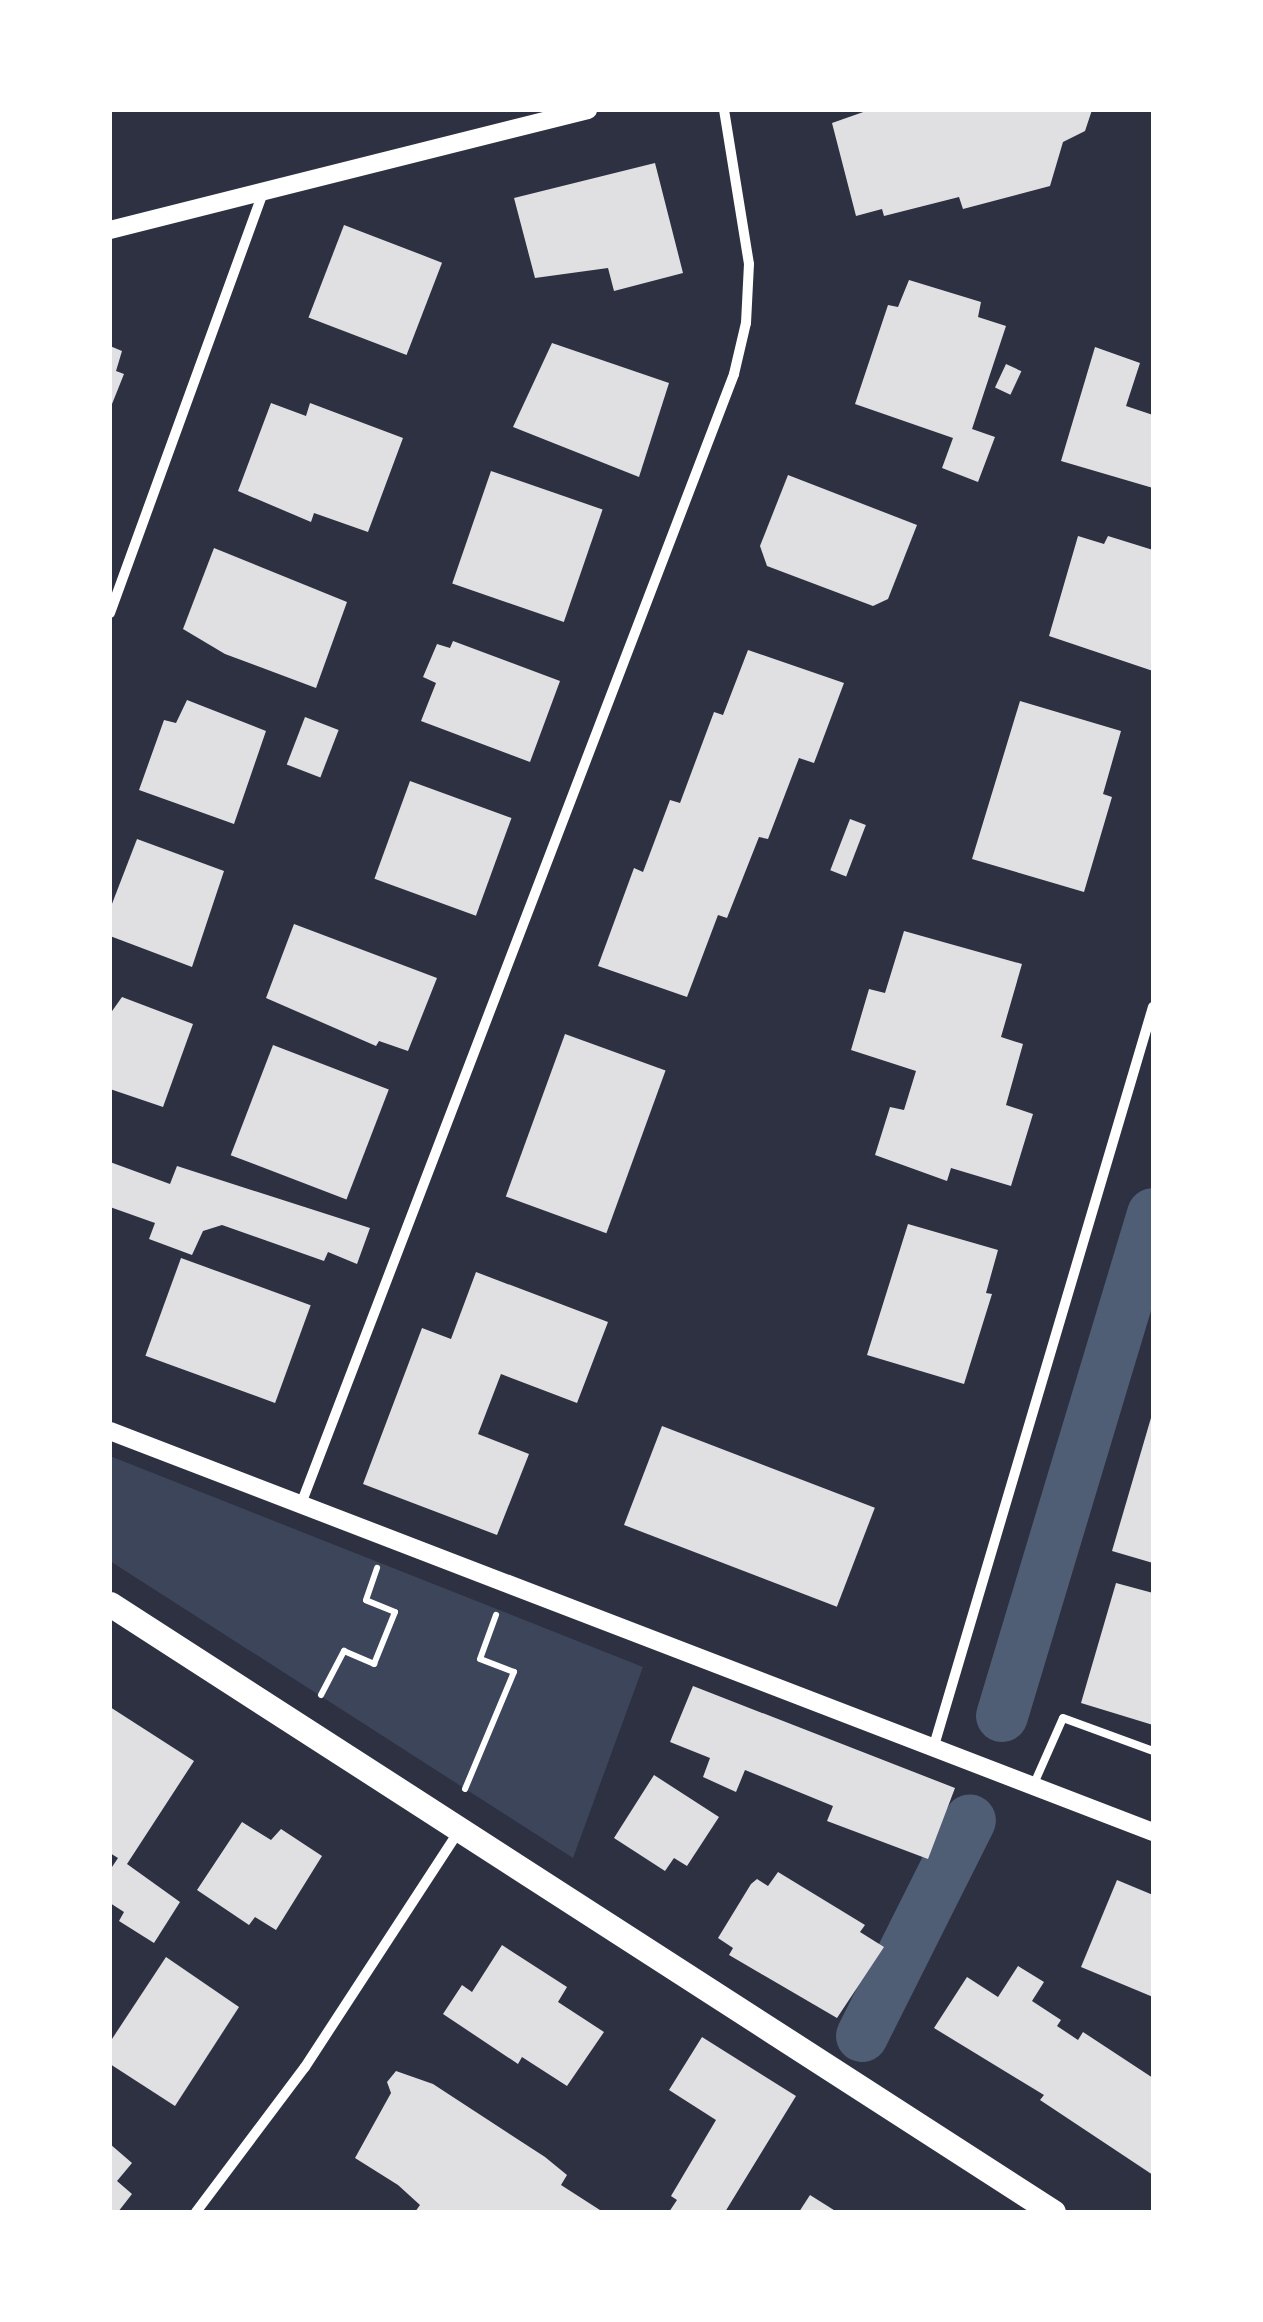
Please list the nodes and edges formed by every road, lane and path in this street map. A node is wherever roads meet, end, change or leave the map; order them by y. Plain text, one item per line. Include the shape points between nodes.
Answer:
1 (588, 110) edge
2 (724, 110) edge
3 (264, 190) junction
4 (110, 230) edge
5 (110, 612) edge
6 (1153, 1007) edge
7 (110, 1431) edge
8 (301, 1504) junction
9 (380, 1562) dead end
10 (110, 1604) edge
11 (498, 1609) dead end
12 (320, 1696) dead end
13 (932, 1750) junction
14 (1153, 1751) edge
15 (1033, 1786) junction
16 (465, 1789) dead end
17 (461, 1827) junction
18 (1153, 1832) edge
19 (196, 2212) edge
20 (1053, 2212) edge

1 - 3 street
2 - 8 street via 750,264 734,374
3 - 4 street
3 - 5 street
6 - 13 street
7 - 8 street
8 - 13 street
9 - 12 path via 366,1600 394,1612 374,1664 344,1651
10 - 17 main road
11 - 16 path via 480,1659 514,1672
13 - 15 street
14 - 15 lane via 1063,1718
15 - 18 street
17 - 19 street via 305,2067
17 - 20 main road

